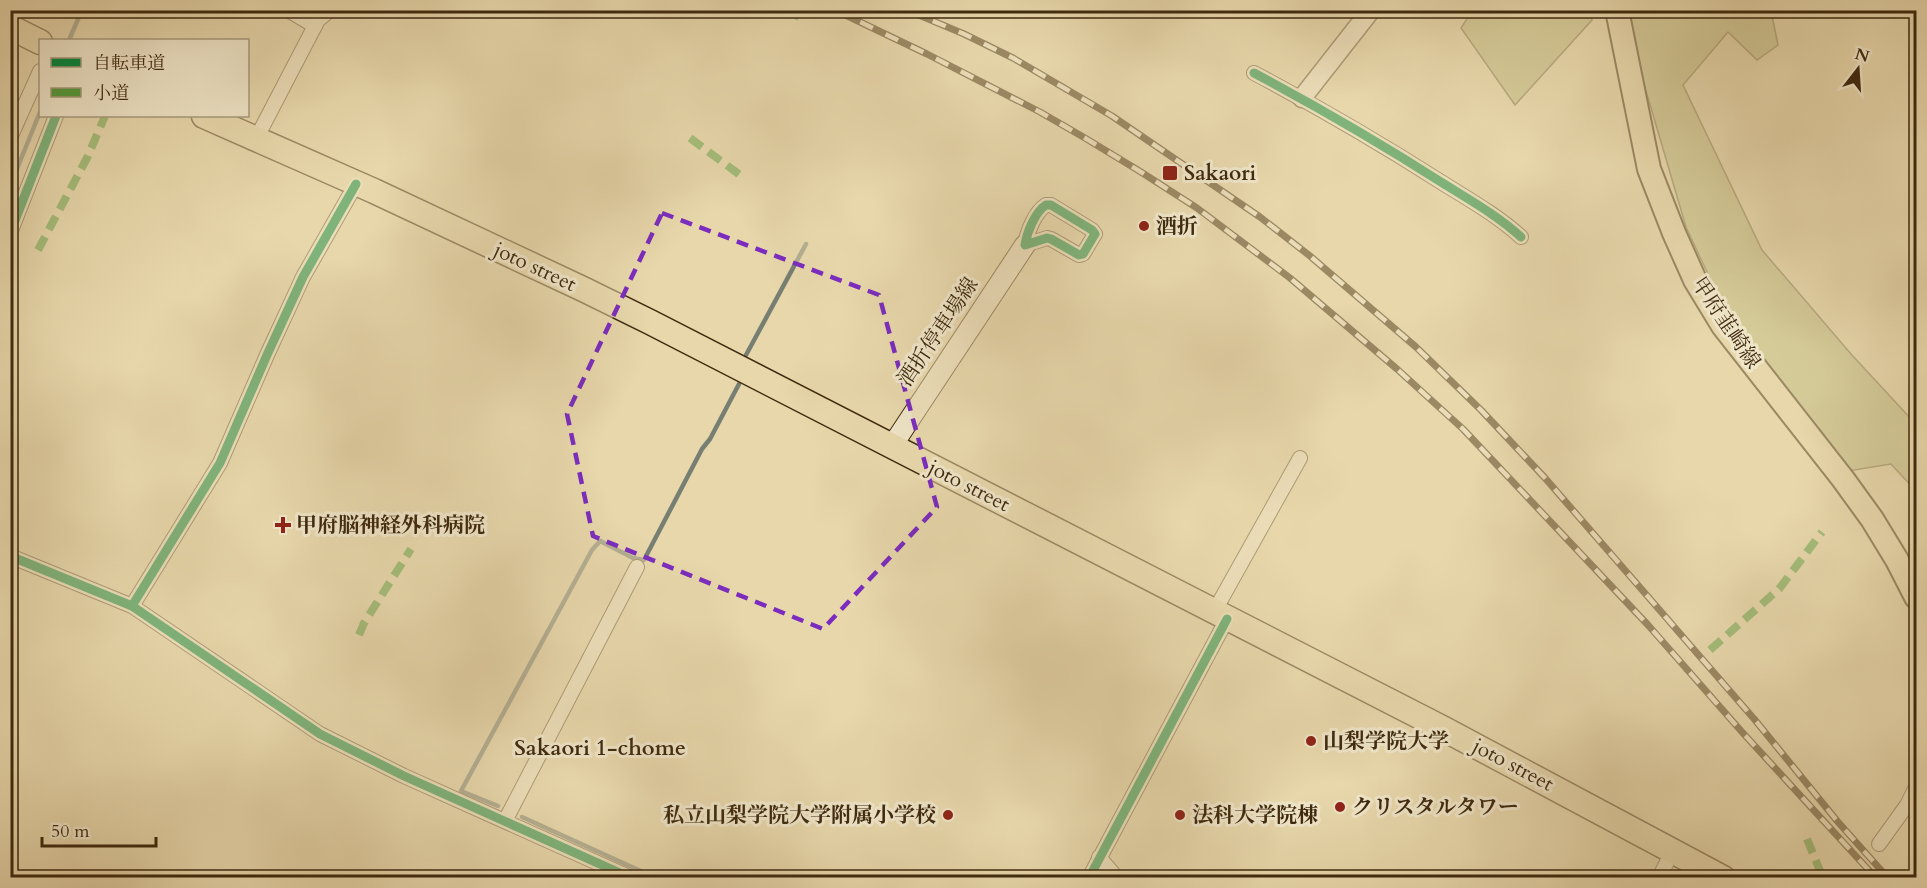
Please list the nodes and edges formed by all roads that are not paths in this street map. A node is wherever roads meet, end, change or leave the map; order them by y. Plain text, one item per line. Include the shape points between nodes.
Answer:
1 (288, 10) edge
2 (330, 10) edge
3 (1371, 10) edge
4 (1617, 10) edge
5 (315, 26) junction
6 (10, 27) edge
7 (39, 42) edge
8 (39, 73) edge
9 (1254, 73) dead end
10 (1302, 98) junction
11 (56, 117) edge
12 (206, 117) edge
13 (10, 138) edge
14 (256, 139) junction
15 (356, 184) junction
16 (10, 233) edge
17 (1521, 237) dead end
18 (1025, 245) junction
19 (892, 446) junction
20 (1300, 458) dead end
21 (10, 556) edge
22 (637, 567) dead end
23 (1917, 597) edge
24 (132, 606) junction
25 (1221, 616) junction
26 (1917, 787) edge
27 (505, 821) junction
28 (1879, 844) dead end
29 (1673, 850) junction
30 (1099, 857) junction
31 (631, 878) edge
32 (1089, 878) edge
33 (1117, 878) edge
34 (1659, 878) edge
35 (1723, 878) edge

1 - 5 street
2 - 5 street
3 - 10 street
4 - 23 main road, 甲府韮崎線 via 1649,169 1695,279 1723,326 1872,519
5 - 14 street
6 - 7 highway
8 - 13 street
9 - 10 street
10 - 17 street via 1412,163
11 - 16 street
12 - 14 highway, joto street
14 - 15 highway, joto street
15 - 19 highway, joto street via 612,303
15 - 24 street via 303,277 220,463
18 - 18 street via 1026,234 1046,205 1095,234 1086,251 1079,255 1047,238
18 - 19 main road, 酒折停車場線
19 - 25 highway, joto street
20 - 25 street
21 - 24 street
22 - 27 street
24 - 27 street via 320,734
25 - 29 highway, joto street
25 - 30 street
26 - 28 street
27 - 31 street
29 - 34 street
29 - 35 highway, joto street
30 - 32 street
30 - 33 street

